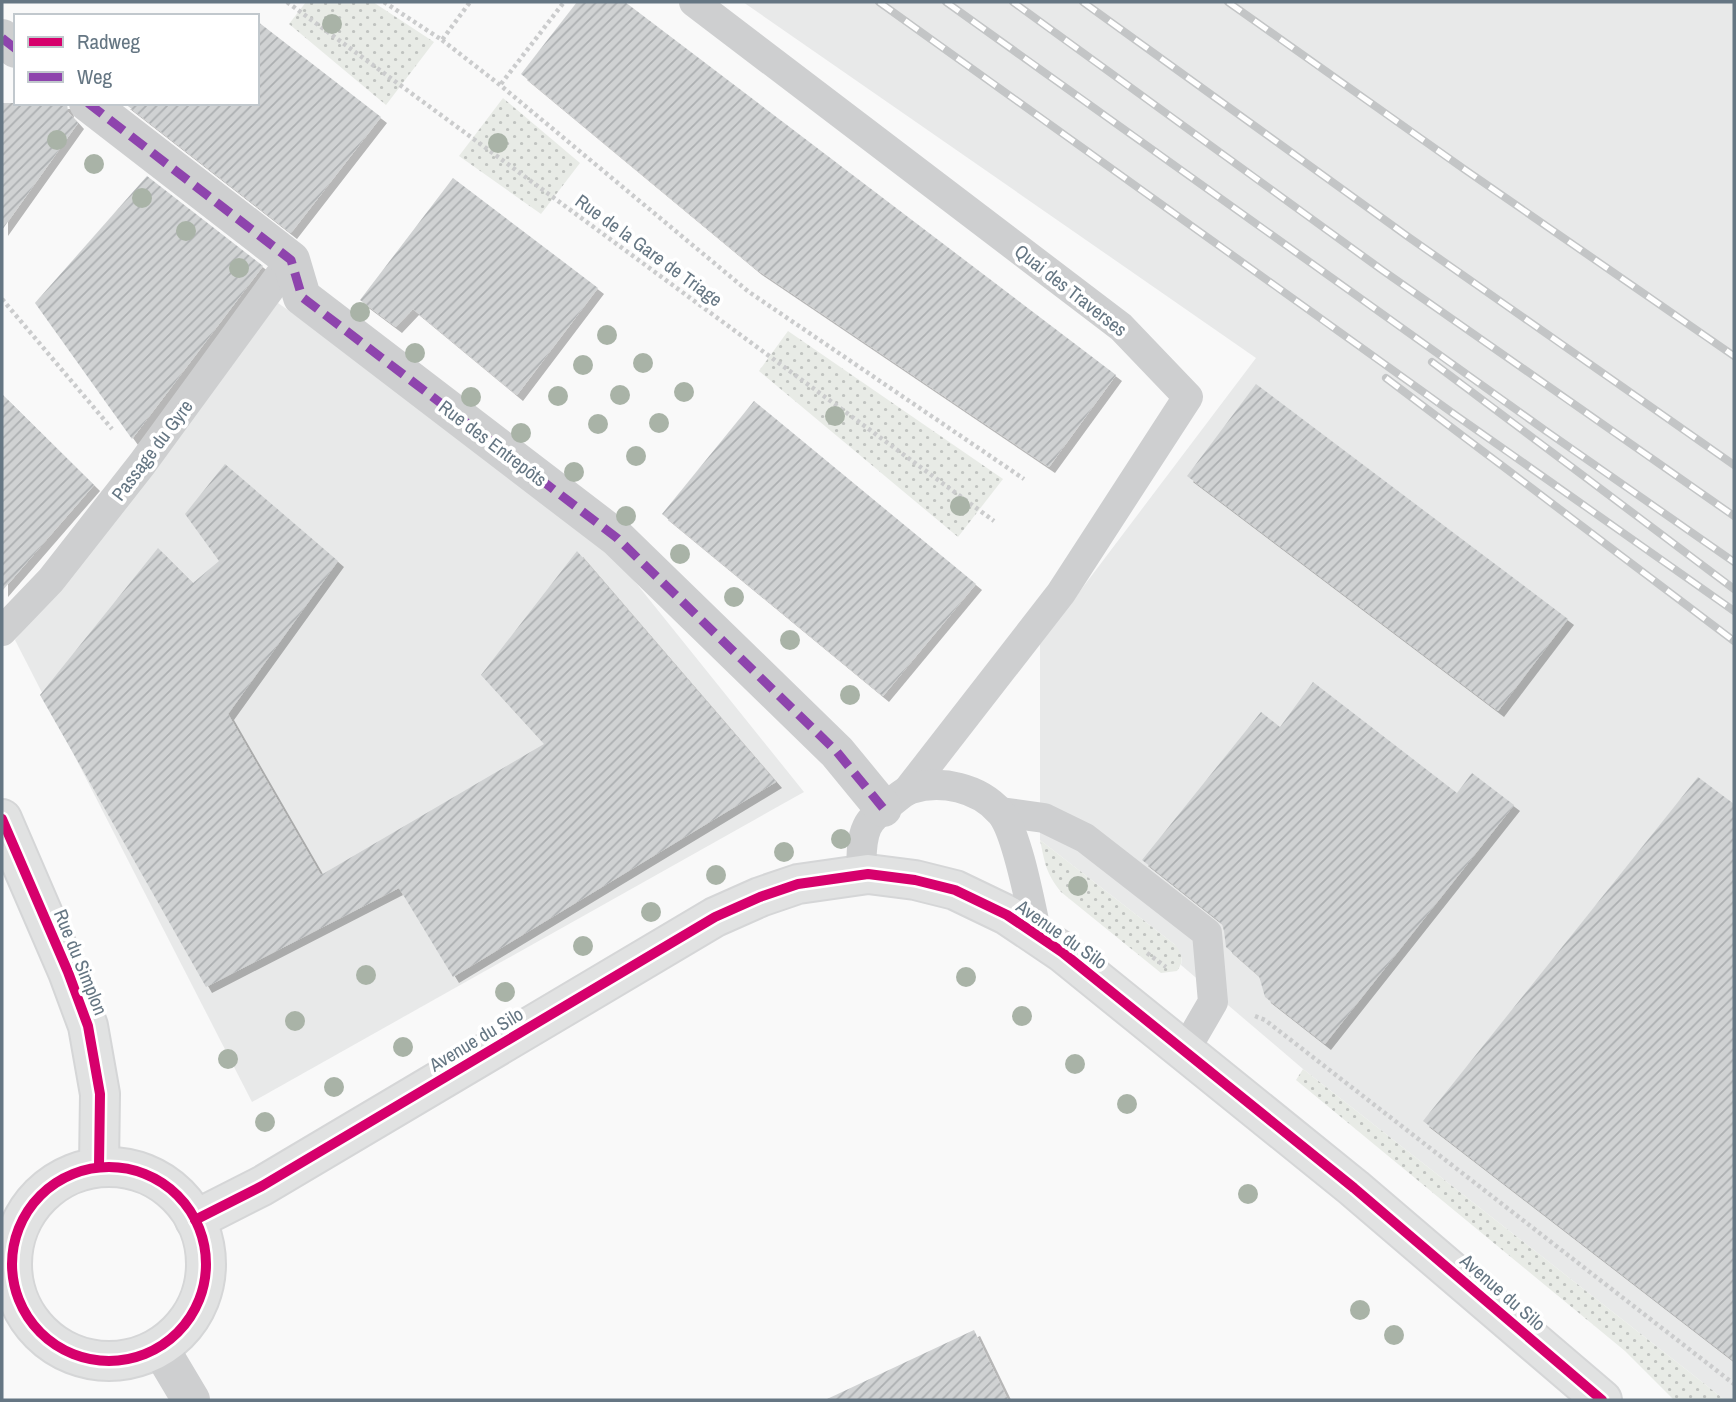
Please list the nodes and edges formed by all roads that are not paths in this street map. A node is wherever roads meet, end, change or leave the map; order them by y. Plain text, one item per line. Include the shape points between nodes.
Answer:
1 (694, 2) edge
2 (91, 105) edge
3 (291, 260) junction
4 (2, 631) edge
5 (895, 799) junction
6 (1001, 812) junction
7 (2, 819) edge
8 (861, 875) junction
9 (1037, 935) junction
10 (1184, 1052) junction
11 (99, 1166) junction
12 (195, 1220) junction
13 (8, 1293) edge
14 (160, 1348) junction
15 (191, 1400) edge
16 (1602, 1400) edge

1 - 5 lane, Quai des Traverses via 1121,327 1188,397 1061,593
2 - 3 street
3 - 4 lane, Passage du Gyre via 142,464 51,580
3 - 5 street, Rue des Entrepôts via 302,297 617,538 837,752
5 - 6 lane via 928,785 955,787 974,792
5 - 8 lane via 868,824
6 - 9 lane via 1012,834
6 - 10 lane via 1044,818 1085,838 1207,933 1213,1002
7 - 11 street, Rue du Simplon via 88,1026 100,1094
8 - 9 street, Avenue du Silo via 915,880 955,890
8 - 12 street, Avenue du Silo via 798,884 715,917 262,1186
9 - 10 street, Avenue du Silo
10 - 16 street, Avenue du Silo via 1354,1188
11 - 12 street via 152,1175 188,1205
11 - 13 street via 75,1173 46,1190 20,1224
12 - 14 street via 207,1254 204,1287 191,1318
13 - 14 street via 47,1339 77,1356 110,1362
14 - 15 street

